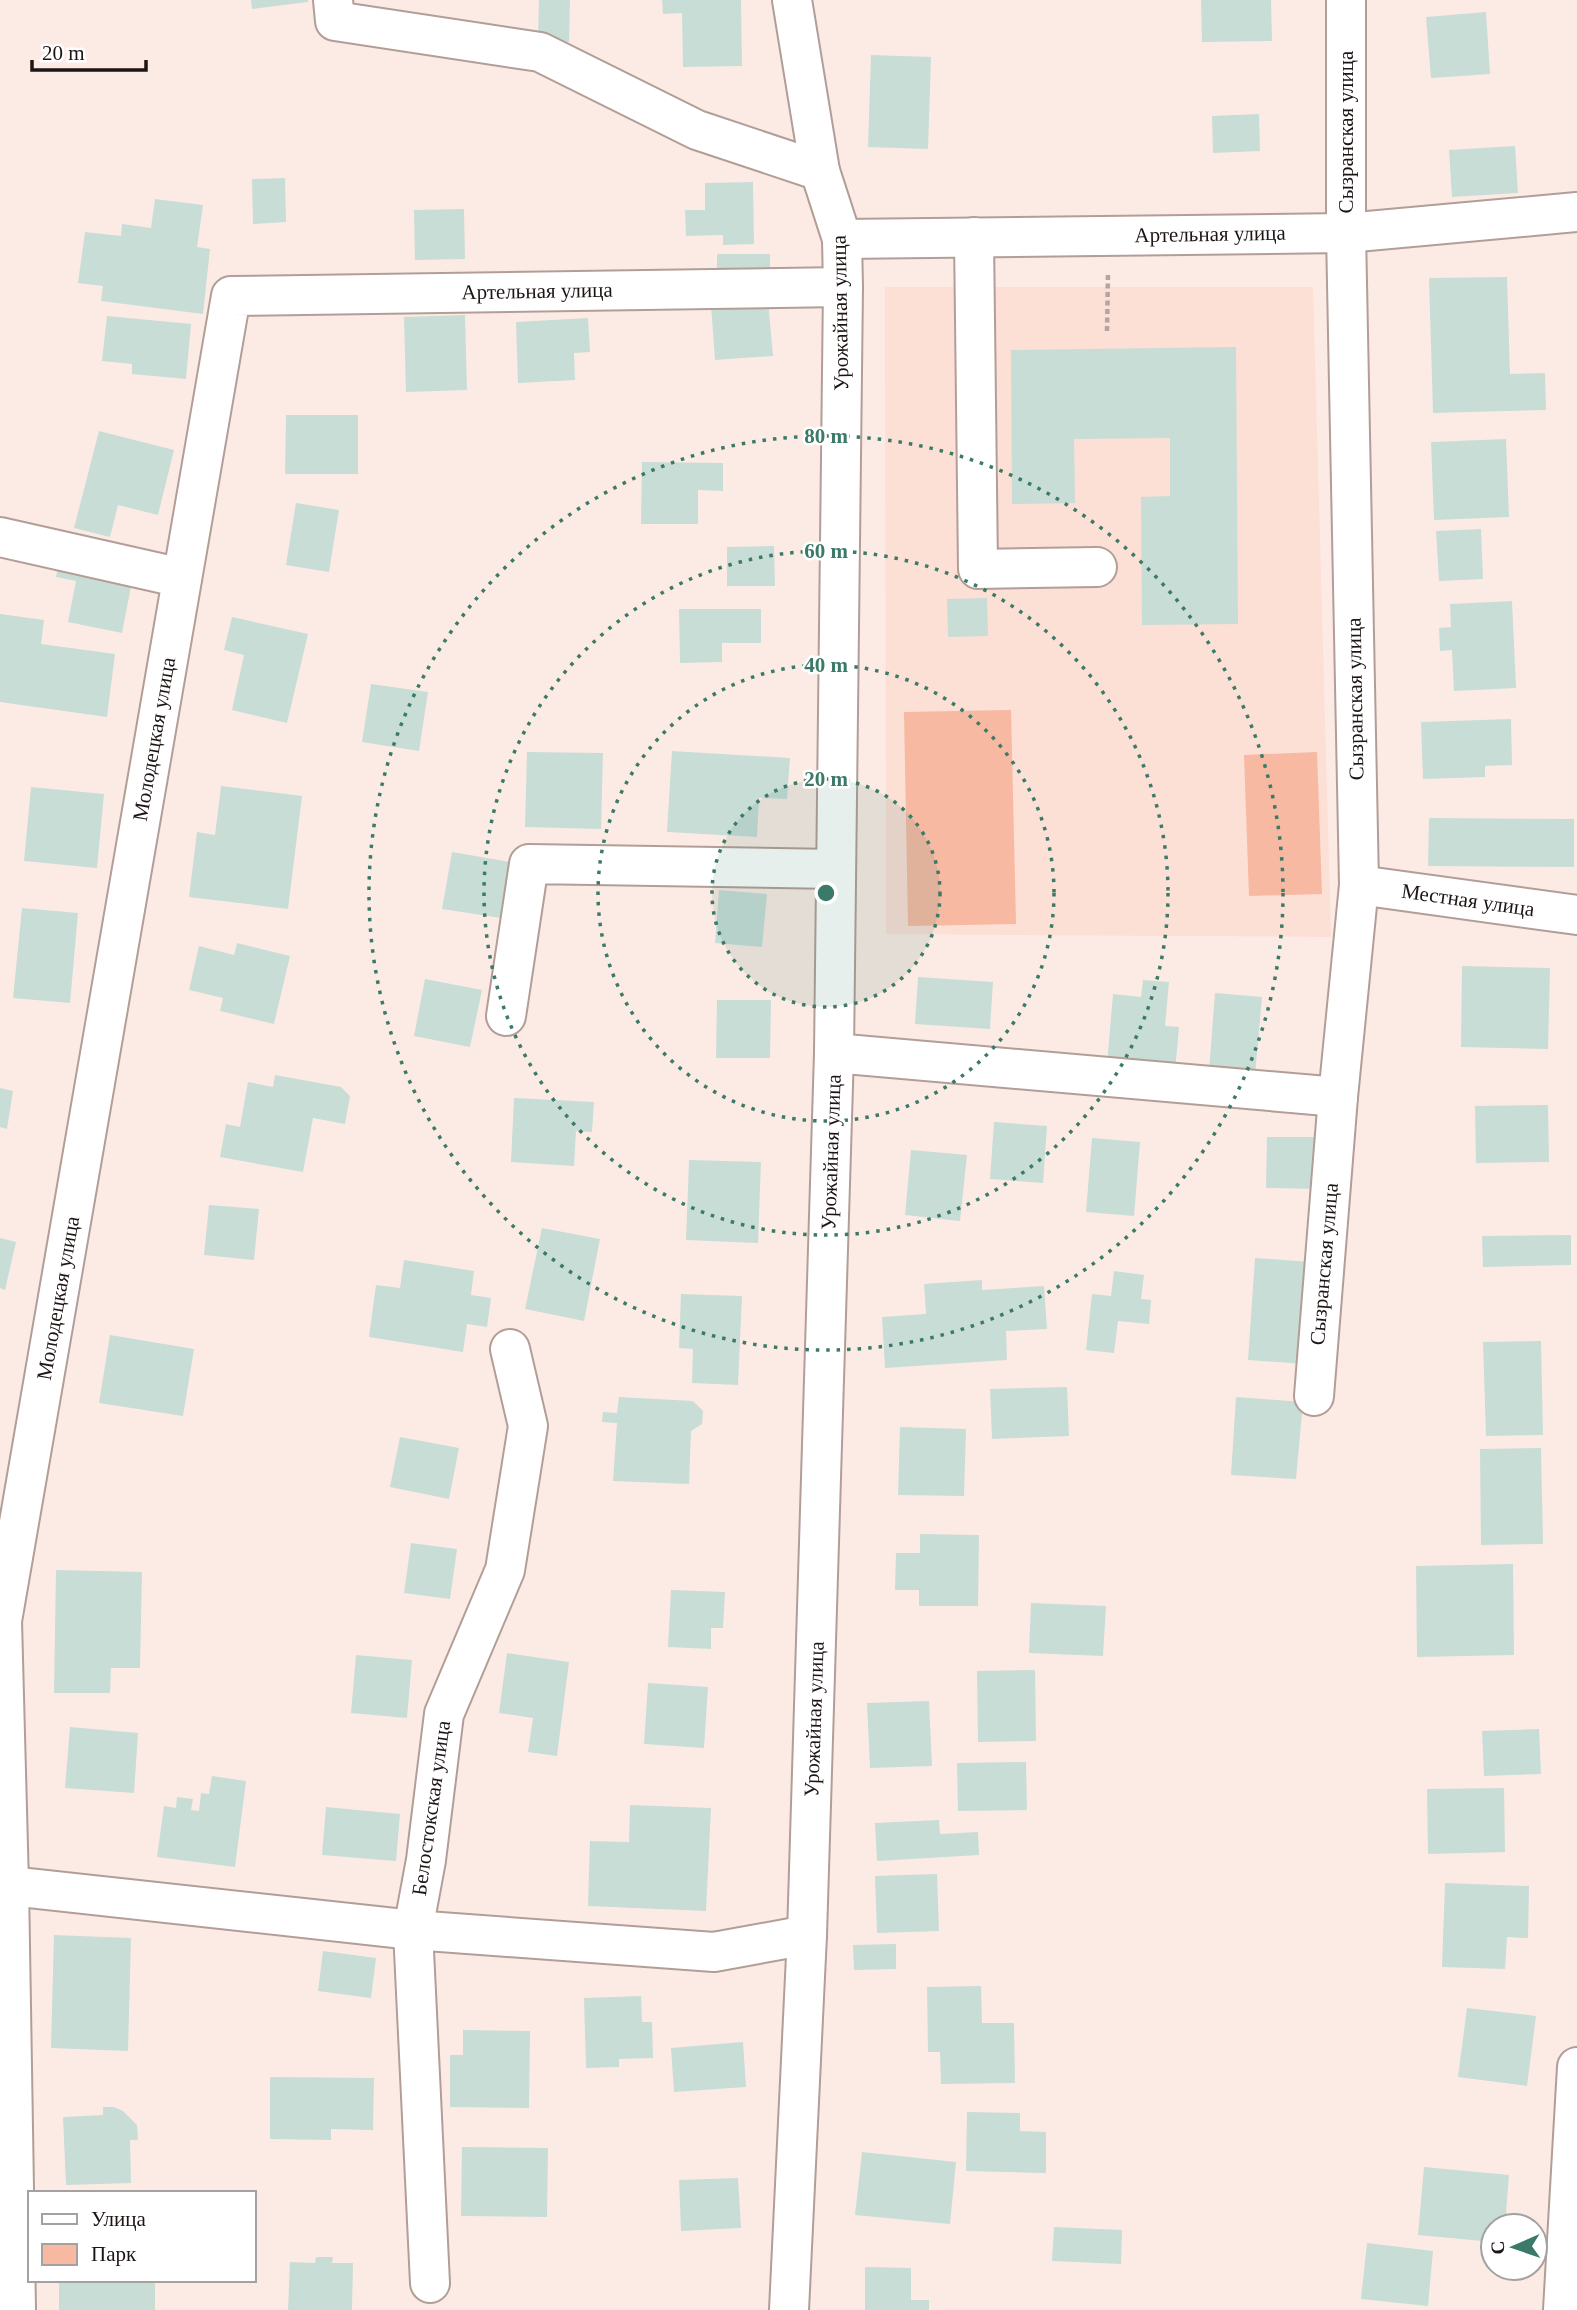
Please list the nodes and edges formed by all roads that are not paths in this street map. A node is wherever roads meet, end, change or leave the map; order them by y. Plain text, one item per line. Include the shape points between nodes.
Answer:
1 (333, 0) edge
2 (792, 0) edge
3 (1346, 0) edge
4 (820, 172) junction
5 (1577, 212) edge
6 (1346, 233) junction
7 (974, 237) junction
8 (842, 239) junction
9 (843, 287) junction
10 (231, 296) joint
11 (0, 537) edge
12 (1097, 567) dead end
13 (182, 578) junction
14 (836, 869) junction
15 (1359, 885) junction
16 (1577, 915) edge
17 (506, 1016) dead end
18 (834, 1053) junction
19 (1338, 1097) junction
20 (510, 1349) dead end
21 (1314, 1396) dead end
22 (5, 1885) edge
23 (413, 1930) junction
24 (807, 1934) junction
25 (1577, 2067) edge
26 (430, 2283) dead end
27 (16, 2310) edge
28 (789, 2310) edge
29 (1563, 2310) edge

1 - 4 street via 335,21 540,52 696,130
2 - 4 street, Урожайная улица
3 - 6 street, Сызранская улица
4 - 8 street, Урожайная улица
5 - 6 street, Артельная улица
6 - 7 street, Артельная улица
6 - 15 street, Сызранская улица
7 - 8 street, Артельная улица
7 - 12 street via 978,569
8 - 9 street, Урожайная улица
9 - 10 street, Артельная улица
9 - 14 street, Урожайная улица
10 - 13 street, Молодецкая улица
11 - 13 street
13 - 22 street, Молодецкая улица via 2,1621
14 - 17 street via 529,864
14 - 18 street, Урожайная улица
15 - 16 street, Местная улица
15 - 19 street, Сызранская улица
18 - 19 street
18 - 24 street, Урожайная улица
19 - 21 street, Сызранская улица
20 - 23 street, Белостокская улица via 528,1426 505,1570 444,1714
22 - 23 street
22 - 27 street, Молодецкая улица
23 - 24 street via 714,1952
23 - 26 street, Белостокская улица
24 - 28 street, Урожайная улица
25 - 29 street

